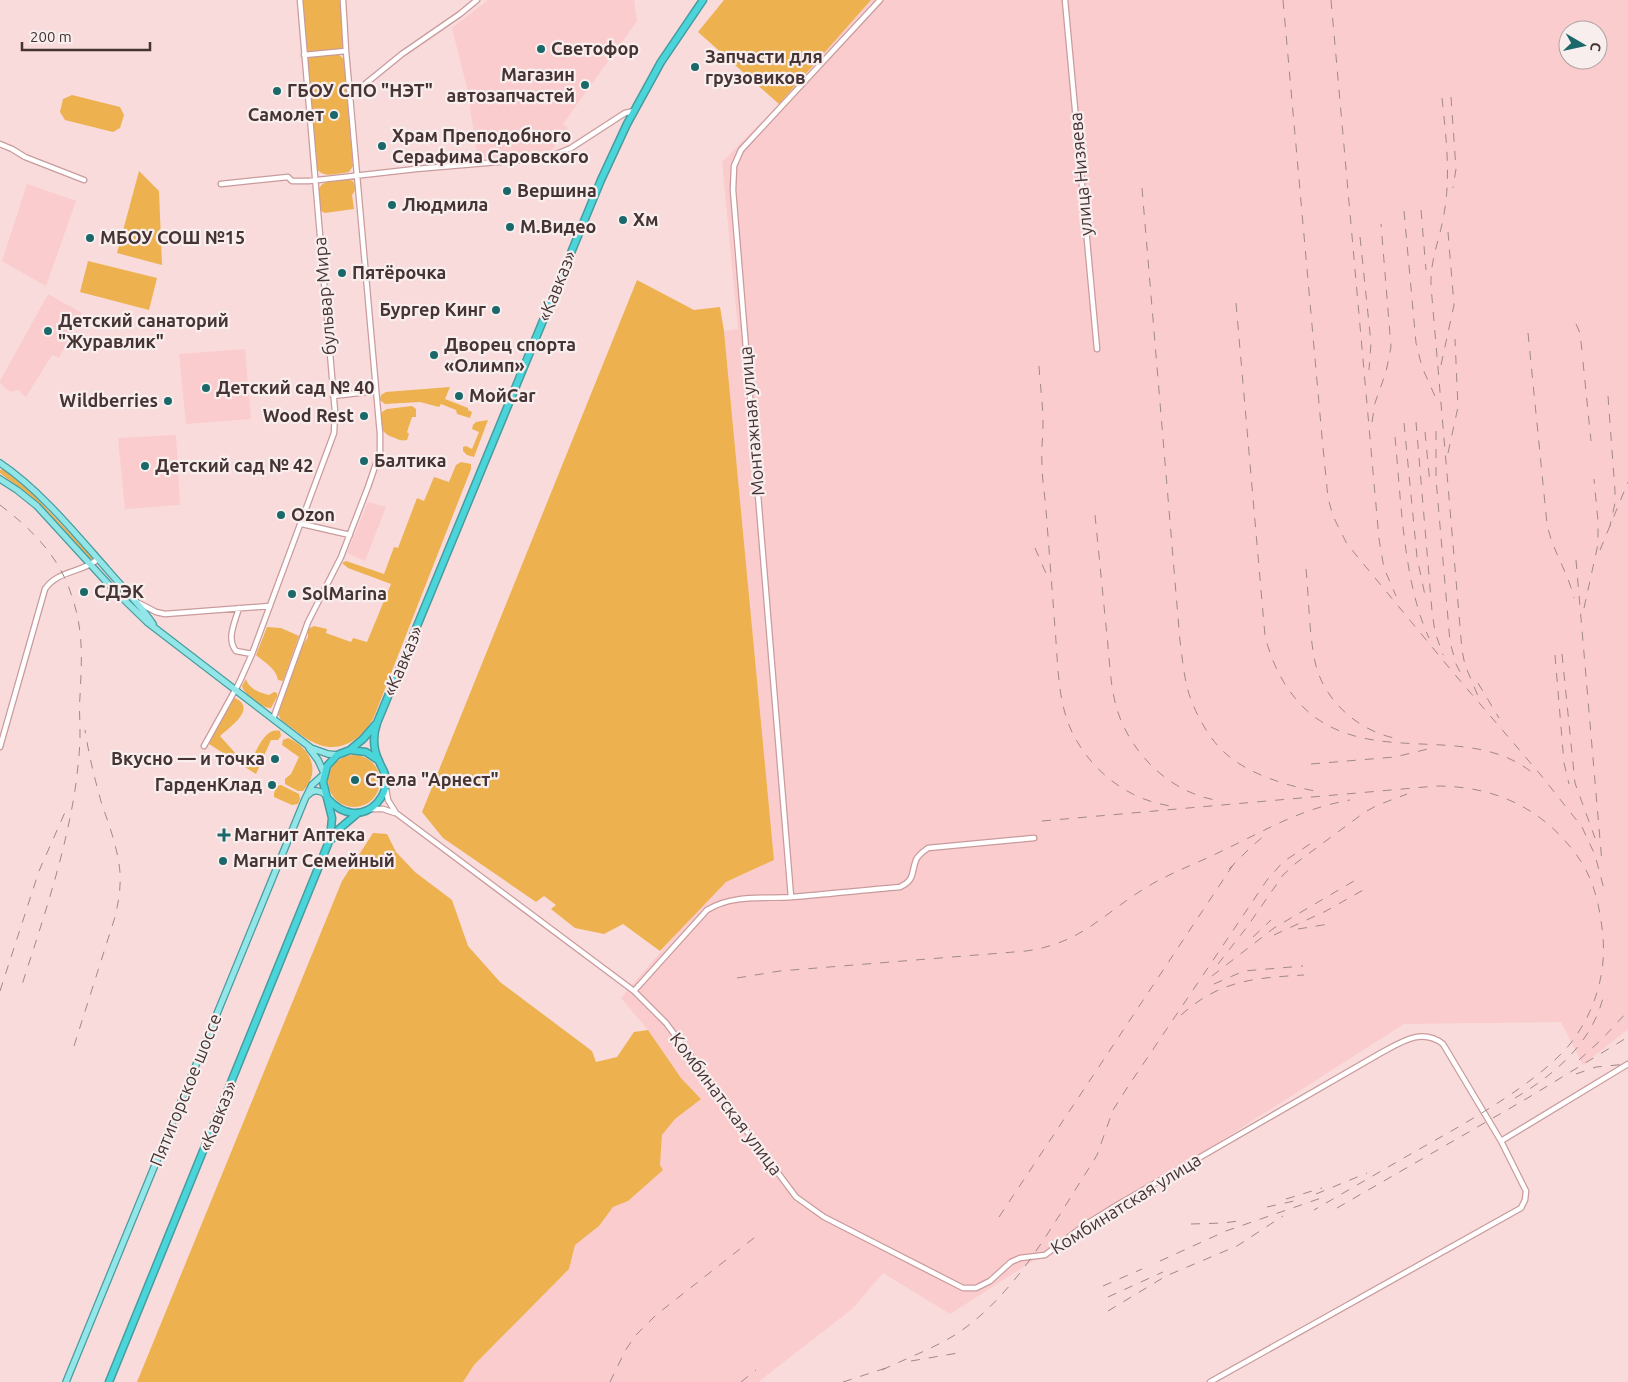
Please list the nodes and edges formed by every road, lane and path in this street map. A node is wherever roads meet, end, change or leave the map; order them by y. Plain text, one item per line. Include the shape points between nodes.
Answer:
1 (300, 0) edge
2 (343, 0) edge
3 (477, 0) edge
4 (703, 0) edge
5 (880, 0) edge
6 (1065, 0) edge
7 (346, 51) junction
8 (304, 55) junction
9 (350, 91) junction
10 (634, 111) junction
11 (0, 144) edge
12 (357, 175) junction
13 (84, 180) dead end
14 (316, 180) junction
15 (221, 184) dead end
16 (1097, 349) dead end
17 (376, 391) junction
18 (333, 396) junction
19 (0, 464) edge
20 (0, 479) edge
21 (302, 524) junction
22 (350, 535) junction
23 (98, 559) junction
24 (92, 564) junction
25 (137, 602) junction
26 (270, 606) junction
27 (239, 608) junction
28 (155, 628) junction
29 (252, 654) junction
30 (235, 691) junction
31 (273, 719) junction
32 (377, 723) junction
33 (304, 743) junction
34 (0, 746) edge
35 (204, 746) dead end
36 (350, 750) junction
37 (337, 754) junction
38 (379, 761) junction
39 (324, 774) junction
40 (386, 785) junction
41 (327, 796) junction
42 (305, 799) junction
43 (369, 809) junction
44 (358, 813) junction
45 (396, 813) junction
46 (1034, 838) dead end
47 (327, 849) junction
48 (791, 897) junction
49 (634, 991) junction
50 (1628, 1064) edge
51 (1501, 1141) junction
52 (66, 1382) edge
53 (109, 1382) edge
54 (1210, 1382) edge

1 - 8 street, бульвар Мира
2 - 7 street
3 - 9 street via 359,89
4 - 10 highway, «Кавказ» via 661,62
5 - 48 street, Монтажная улица via 741,150 734,166 733,190
6 - 16 street, улица Низяева
7 - 8 street
7 - 9 street
8 - 14 street, бульвар Мира
9 - 12 street
10 - 12 street via 625,113 559,154 539,160
10 - 32 highway, «Кавказ» via 601,180
11 - 13 street
12 - 14 street
12 - 17 street
14 - 15 street via 292,181 288,177
14 - 18 street, бульвар Мира
17 - 18 street
17 - 22 street via 380,452
18 - 21 street, бульвар Мира via 334,433
19 - 23 main road via 34,491
20 - 24 main road via 28,498
21 - 22 street
21 - 26 street, бульвар Мира
22 - 31 street via 308,622
23 - 24 street
23 - 25 main road
24 - 28 main road
24 - 34 street via 57,578 45,590
25 - 27 street via 165,614
25 - 28 main road
26 - 27 street
26 - 29 street, бульвар Мира
27 - 29 street via 232,646 236,652
28 - 30 main road
29 - 30 street, бульвар Мира
30 - 31 main road
30 - 35 street, бульвар Мира
31 - 33 main road
32 - 36 highway, «Кавказ»
32 - 38 highway, «Кавказ» via 374,744
33 - 37 main road via 320,752
33 - 39 main road via 318,760
36 - 37 highway, «Кавказ»
36 - 38 highway via 366,752
37 - 39 highway
38 - 40 highway, «Кавказ» via 386,776
39 - 41 highway, «Кавказ»
39 - 42 main road, Пятигорское шоссе via 312,785
40 - 43 highway via 380,799
40 - 45 street via 388,800
41 - 42 main road via 314,791
41 - 44 highway via 337,808
41 - 47 highway, «Кавказ» via 332,824
42 - 52 main road, Пятигорское шоссе
43 - 44 highway, «Кавказ»
43 - 45 street, Комбинатская улица
44 - 47 highway, «Кавказ» via 339,829
45 - 49 street, Комбинатская улица
46 - 48 street via 928,848 916,858 908,883 900,887
47 - 53 highway, «Кавказ»
48 - 49 street via 718,903
49 - 51 street, Комбинатская улица via 666,1023 796,1197 824,1217 963,1288 976,1288 990,1281 1015,1260 1045,1255 1121,1203 1379,1054 1418,1036 1435,1038 1443,1044
50 - 51 street
51 - 54 street, Комбинатская улица via 1526,1192 1521,1208

